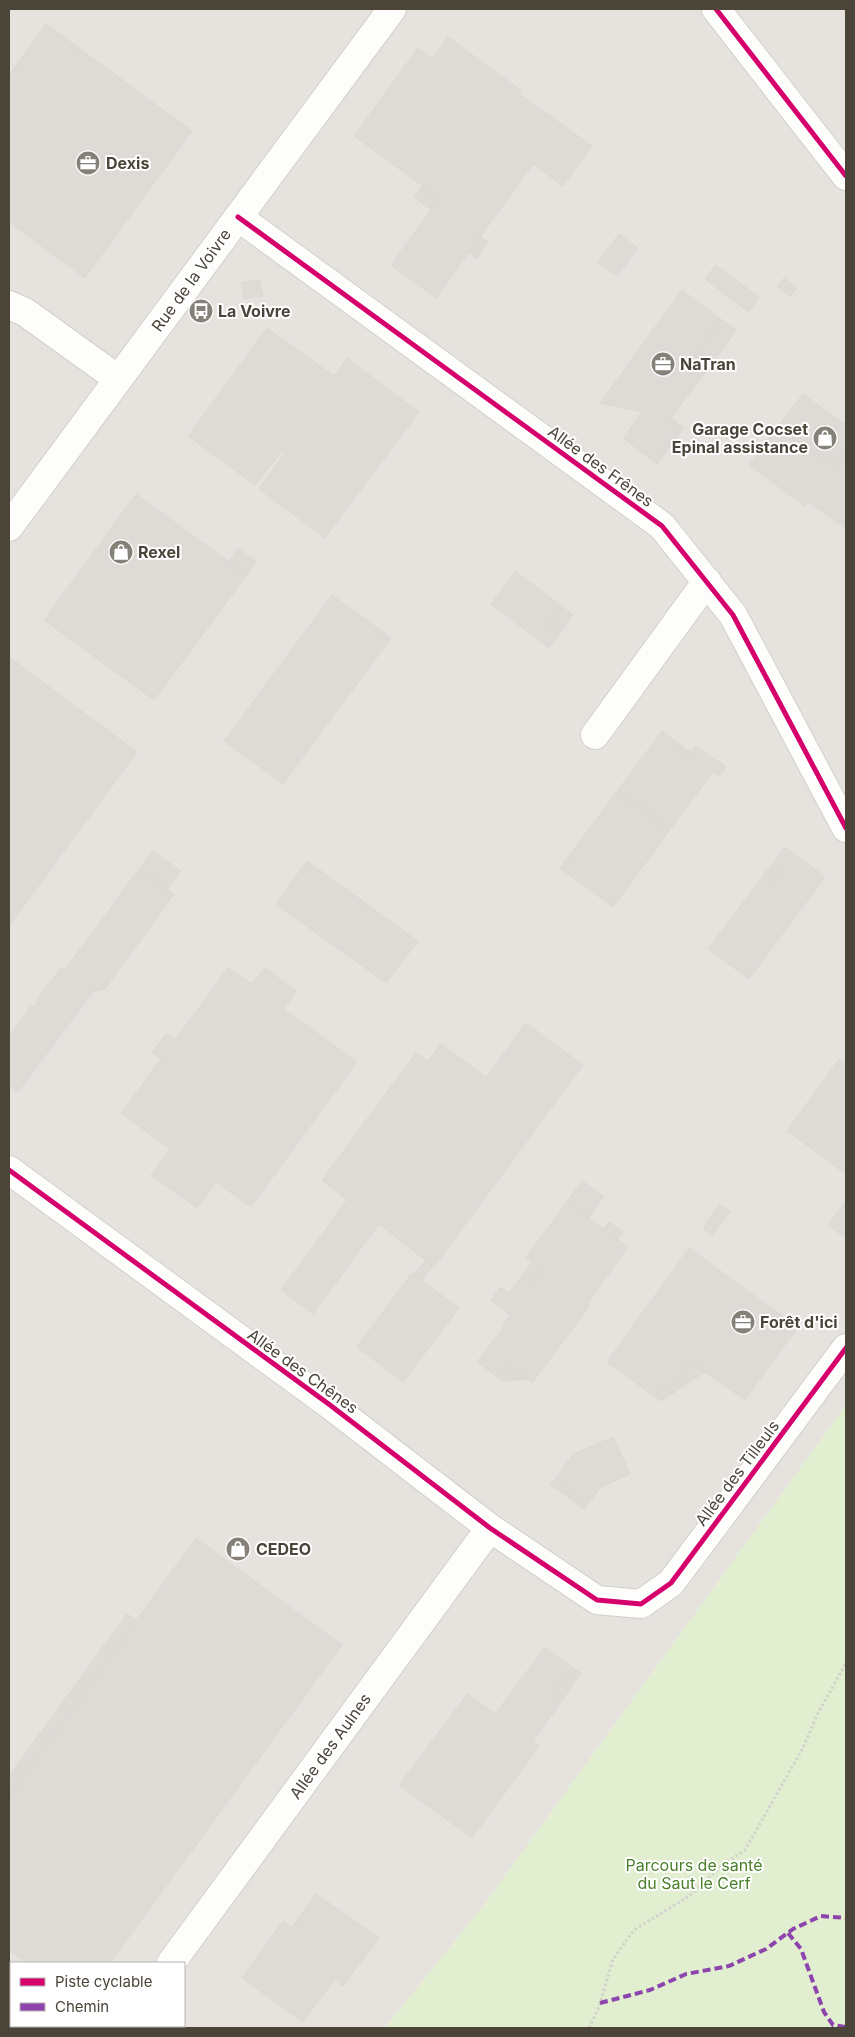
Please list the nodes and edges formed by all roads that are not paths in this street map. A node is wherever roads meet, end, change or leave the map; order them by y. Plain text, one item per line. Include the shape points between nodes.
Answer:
1 (392, 9) edge
2 (716, 9) edge
3 (846, 176) edge
4 (238, 217) junction
5 (9, 305) edge
6 (118, 379) junction
7 (9, 527) edge
8 (707, 581) junction
9 (594, 736) dead end
10 (846, 828) edge
11 (9, 1170) edge
12 (846, 1348) edge
13 (490, 1528) junction
14 (641, 1604) joint
15 (172, 1962) edge

1 - 4 street, Rue de la Voivre
2 - 3 street
4 - 6 street, Rue de la Voivre
4 - 8 street, Allée des Frênes via 662,526
5 - 6 street via 25,312
6 - 7 street, Rue de la Voivre
8 - 9 street
8 - 10 street, Allée des Frênes via 733,615
11 - 13 street, Allée des Chênes via 330,1405
12 - 14 street, Allée des Tilleuls via 671,1583
13 - 14 street, Allée des Chênes via 597,1600
13 - 15 street, Allée des Aulnes

